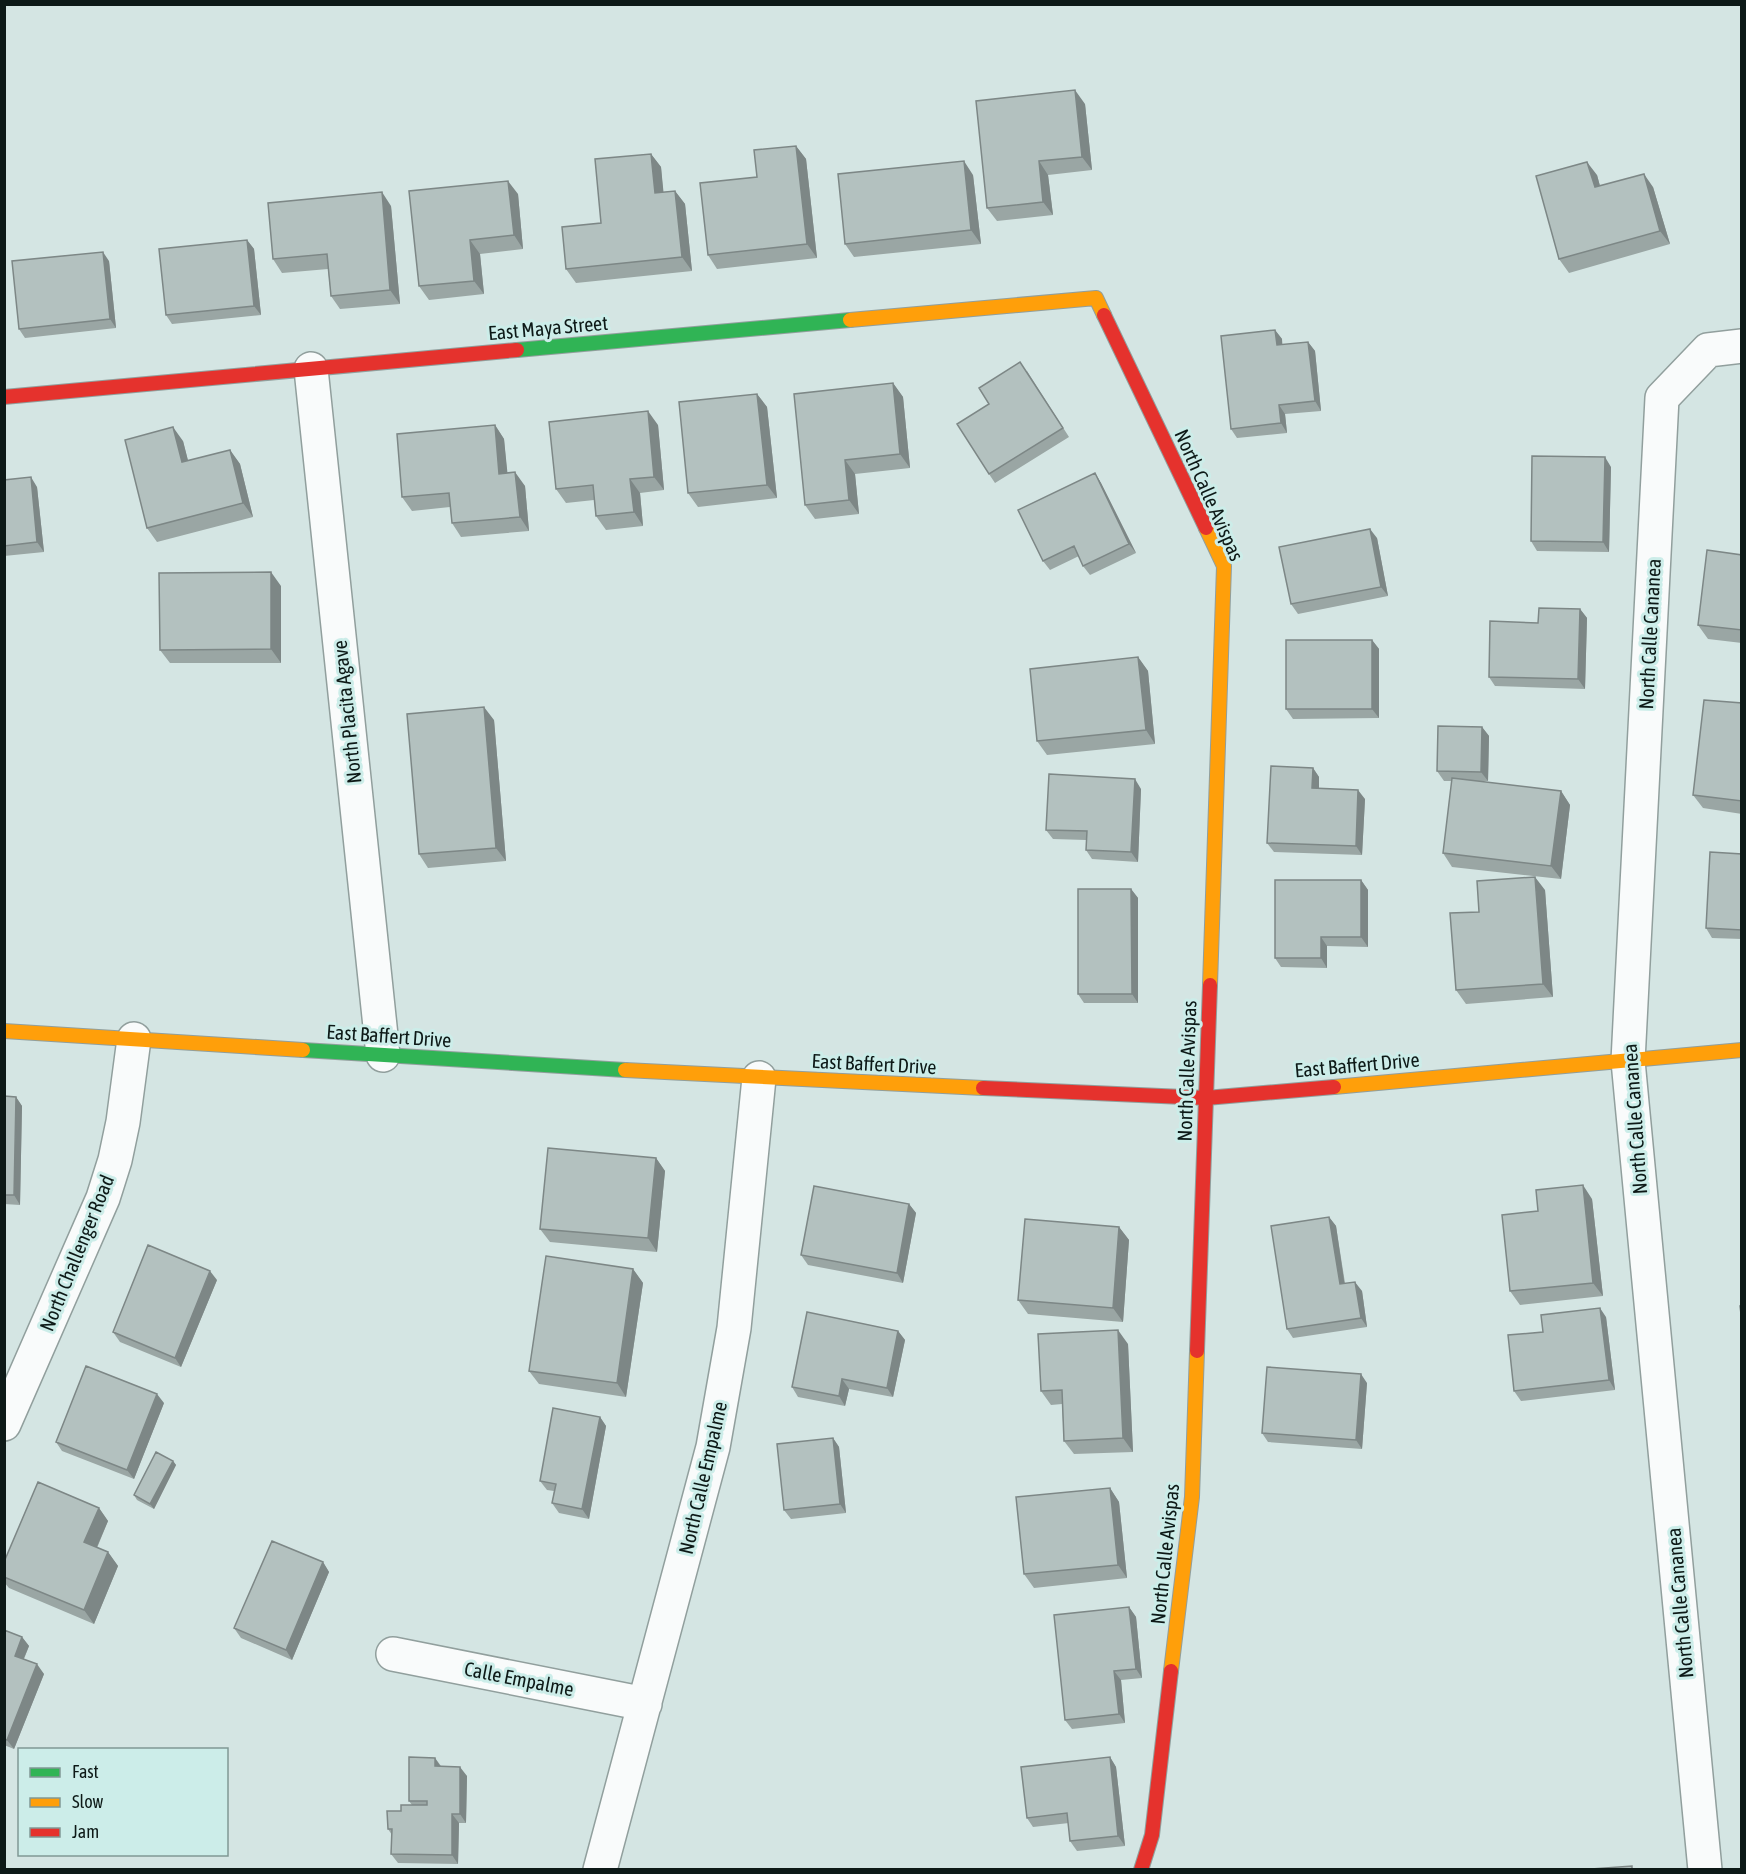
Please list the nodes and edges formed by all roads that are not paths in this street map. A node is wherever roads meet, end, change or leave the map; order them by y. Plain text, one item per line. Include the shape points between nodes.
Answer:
1 (1096, 298) joint
2 (1742, 346) edge
3 (311, 369) junction
4 (4, 398) edge
5 (4, 1031) edge
6 (134, 1039) junction
7 (1742, 1050) edge
8 (383, 1055) junction
9 (1628, 1061) junction
10 (759, 1078) junction
11 (1206, 1098) junction
12 (4, 1424) edge
13 (393, 1654) dead end
14 (645, 1704) junction
15 (600, 1869) edge
16 (1141, 1869) edge
17 (1705, 1869) edge

1 - 3 street, East Maya Street
1 - 11 street, North Calle Avispas via 1224,566
2 - 9 street, North Calle Cananea via 1708,350 1662,398
3 - 4 street, East Maya Street
3 - 8 street, North Placita Agave
5 - 6 street, East Baffert Drive
6 - 8 street, East Baffert Drive
6 - 12 street, North Challenger Road via 123,1122 103,1198
7 - 9 street, East Baffert Drive
8 - 10 street, East Baffert Drive
9 - 11 street, East Baffert Drive
9 - 17 street, North Calle Cananea
10 - 11 street, East Baffert Drive
10 - 14 street, North Calle Empalme via 734,1328 713,1447
11 - 16 street, North Calle Avispas via 1192,1497 1152,1835
13 - 14 street, Calle Empalme
14 - 15 street, North Calle Empalme

